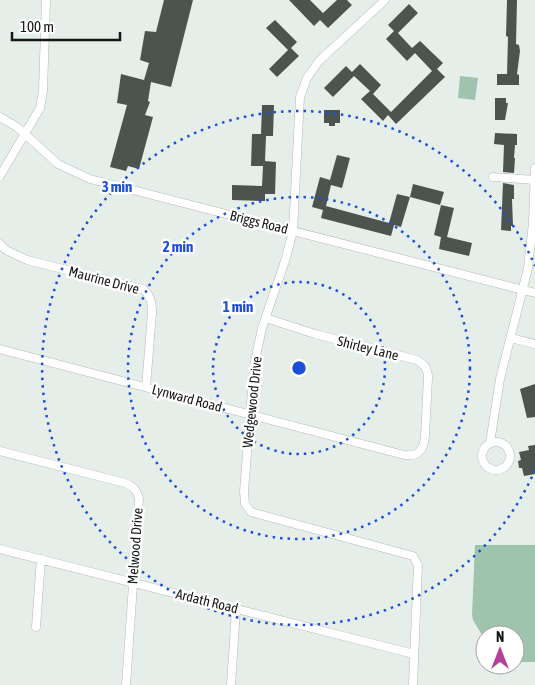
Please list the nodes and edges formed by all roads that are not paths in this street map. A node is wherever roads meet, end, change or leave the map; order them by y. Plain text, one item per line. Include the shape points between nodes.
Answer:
1 (46, 0) edge
2 (385, 0) edge
3 (0, 117) edge
4 (25, 133) junction
5 (535, 168) edge
6 (0, 176) edge
7 (493, 177) dead end
8 (534, 180) edge
9 (293, 231) junction
10 (0, 244) edge
11 (523, 290) junction
12 (535, 293) edge
13 (266, 318) junction
14 (510, 338) junction
15 (535, 344) edge
16 (0, 349) edge
17 (146, 387) junction
18 (427, 412) joint
19 (249, 414) junction
20 (490, 442) dead end
21 (0, 451) edge
22 (0, 549) edge
23 (41, 559) junction
24 (133, 582) junction
25 (236, 609) junction
26 (36, 627) dead end
27 (414, 654) junction
28 (126, 685) edge
29 (230, 685) edge
30 (413, 685) edge

1 - 4 street via 42,100
2 - 9 street, Wedgewood Drive via 319,61 302,89 298,108
3 - 4 street, Briggs Road
4 - 6 street
4 - 9 street, Briggs Road via 58,164 81,176
5 - 8 street
7 - 8 street
8 - 11 street via 532,228
9 - 11 street, Briggs Road
9 - 13 street, Wedgewood Drive
10 - 17 street, Maurine Drive via 27,260 143,289 149,294 152,313
11 - 12 street, Briggs Road
11 - 14 street
13 - 18 street, Shirley Lane via 421,362 428,371
13 - 19 street, Wedgewood Drive via 254,366
14 - 15 street
14 - 20 street
16 - 17 street, Lynward Road
17 - 19 street, Lynward Road
18 - 19 street, Lynward Road via 424,445 420,452 409,456
19 - 27 street, Wedgewood Drive via 244,492 247,509 413,556 418,565
21 - 24 street, Melwood Drive via 135,488 139,500
22 - 23 street, Ardath Road
23 - 24 street, Ardath Road
23 - 26 street
24 - 25 street, Ardath Road
24 - 28 street, Melwood Drive
25 - 27 street, Ardath Road
25 - 29 street
27 - 30 street, Wedgewood Drive

